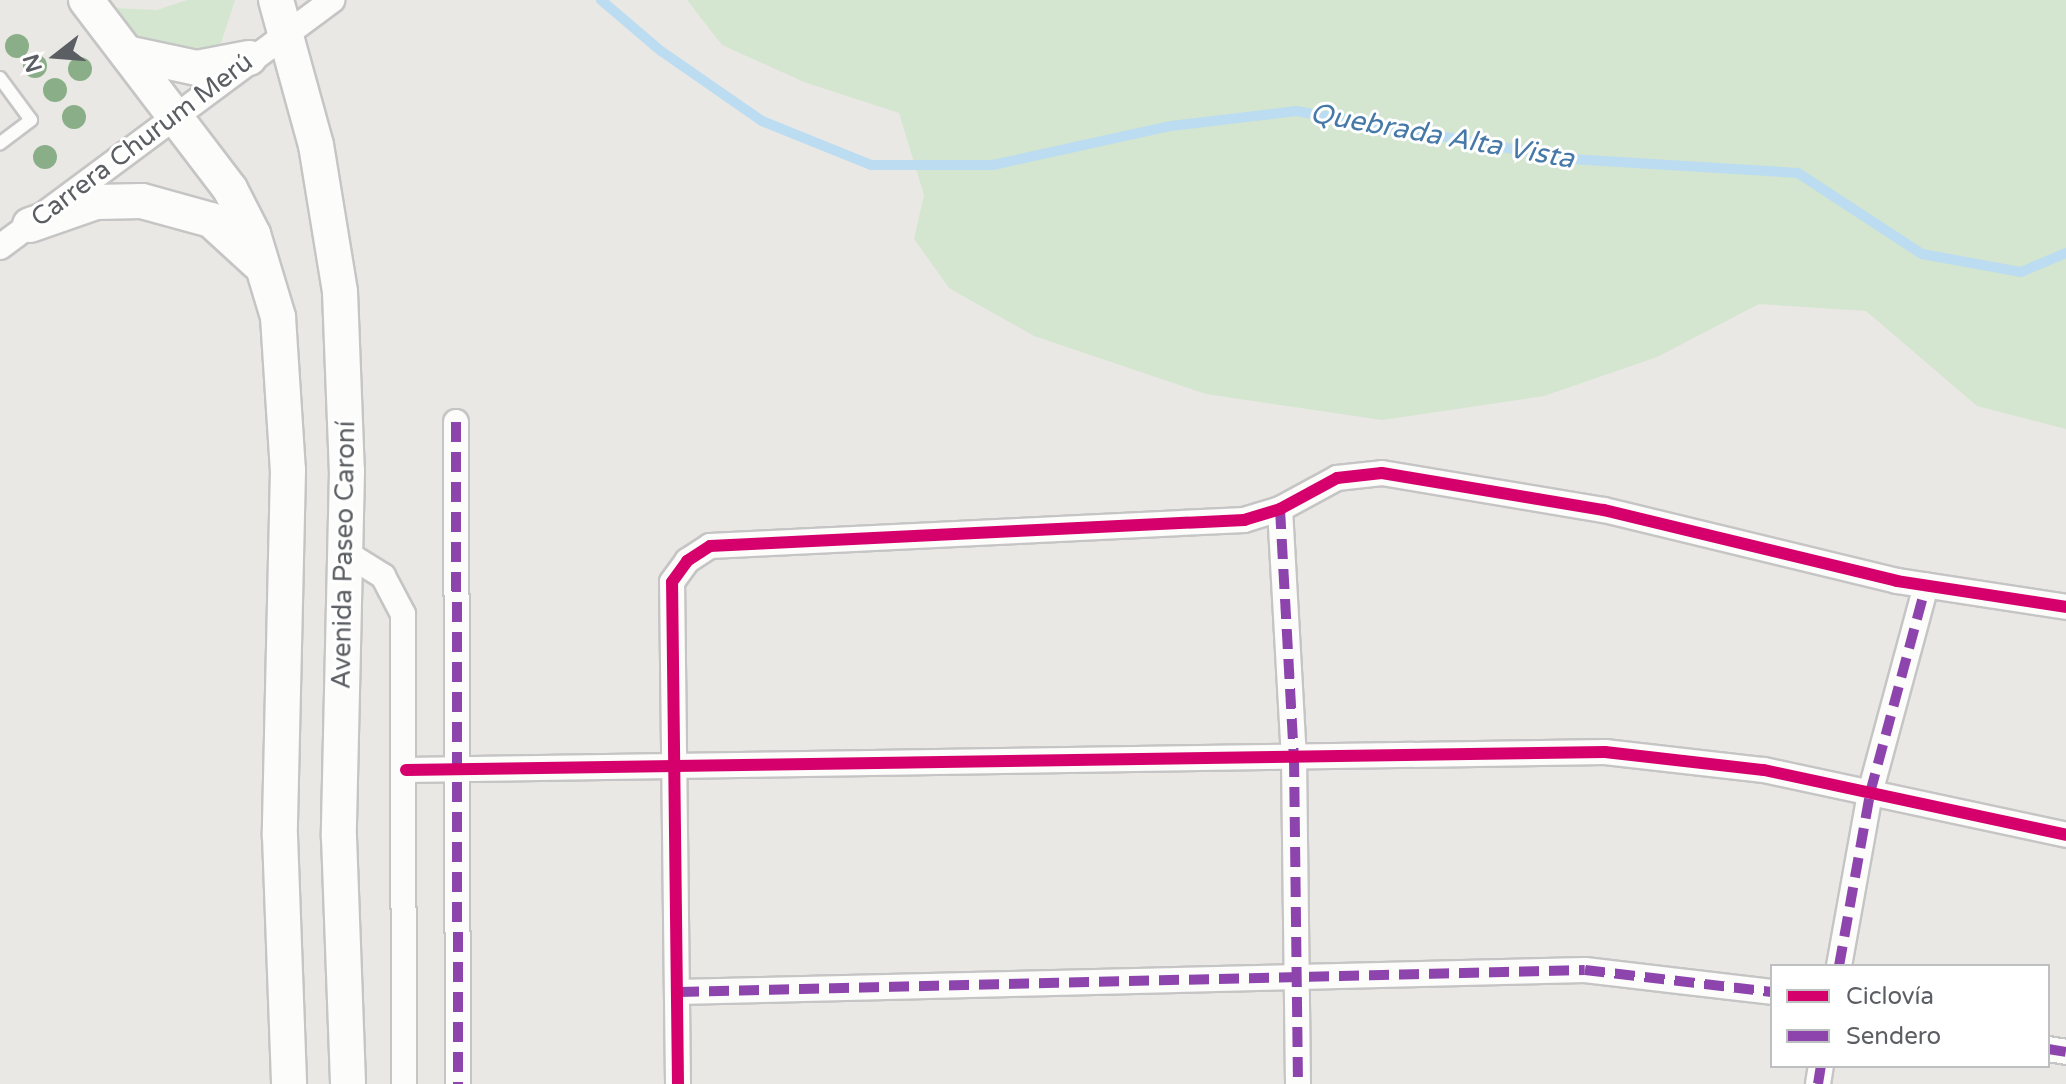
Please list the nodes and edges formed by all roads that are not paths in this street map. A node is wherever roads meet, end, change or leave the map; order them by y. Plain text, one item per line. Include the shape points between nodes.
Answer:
1 (86, 0) edge
2 (276, 0) edge
3 (332, 0) edge
4 (284, 33) junction
5 (127, 53) junction
6 (249, 58) junction
7 (0, 78) edge
8 (174, 116) junction
9 (0, 143) edge
10 (30, 225) junction
11 (0, 247) edge
12 (269, 276) junction
13 (456, 422) dead end
14 (1280, 509) junction
15 (346, 553) junction
16 (1926, 585) junction
17 (2066, 607) edge
18 (1294, 757) junction
19 (677, 766) junction
20 (462, 769) junction
21 (406, 770) junction
22 (1870, 793) junction
23 (2066, 835) edge
24 (1839, 964) edge
25 (1299, 979) junction
26 (679, 992) junction
27 (1770, 992) edge
28 (289, 1084) edge
29 (348, 1084) edge
30 (404, 1084) edge
31 (458, 1084) edge
32 (678, 1084) edge
33 (1298, 1084) edge

1 - 5 street
2 - 4 street, Avenida Paseo Caroní
3 - 4 street, Carrera Churum Merú
4 - 6 street, Carrera Churum Merú
4 - 15 street, Avenida Paseo Caroní via 316,145 340,292
5 - 6 street via 197,68
5 - 8 street
6 - 8 street, Carrera Churum Merú
7 - 9 lane via 31,120
8 - 10 street, Carrera Churum Merú
8 - 12 street via 230,189
10 - 11 street, Carrera Churum Merú
10 - 12 street via 96,202 180,209 235,238
12 - 28 street via 287,407 280,836
13 - 20 street
14 - 16 street via 1323,483 1382,473 1604,510
14 - 18 street
14 - 19 street via 1244,520 1155,527 710,546 687,561 672,582
15 - 21 street via 383,576 400,602
15 - 29 street, Avenida Paseo Caroní via 339,837
16 - 17 street
16 - 22 street
18 - 19 street
18 - 22 street via 1653,754
18 - 25 street
19 - 20 street
19 - 26 street
20 - 21 street
20 - 31 street
21 - 30 street
22 - 23 street
22 - 24 street
25 - 26 street
25 - 27 street via 1585,970
25 - 33 street
26 - 32 street

